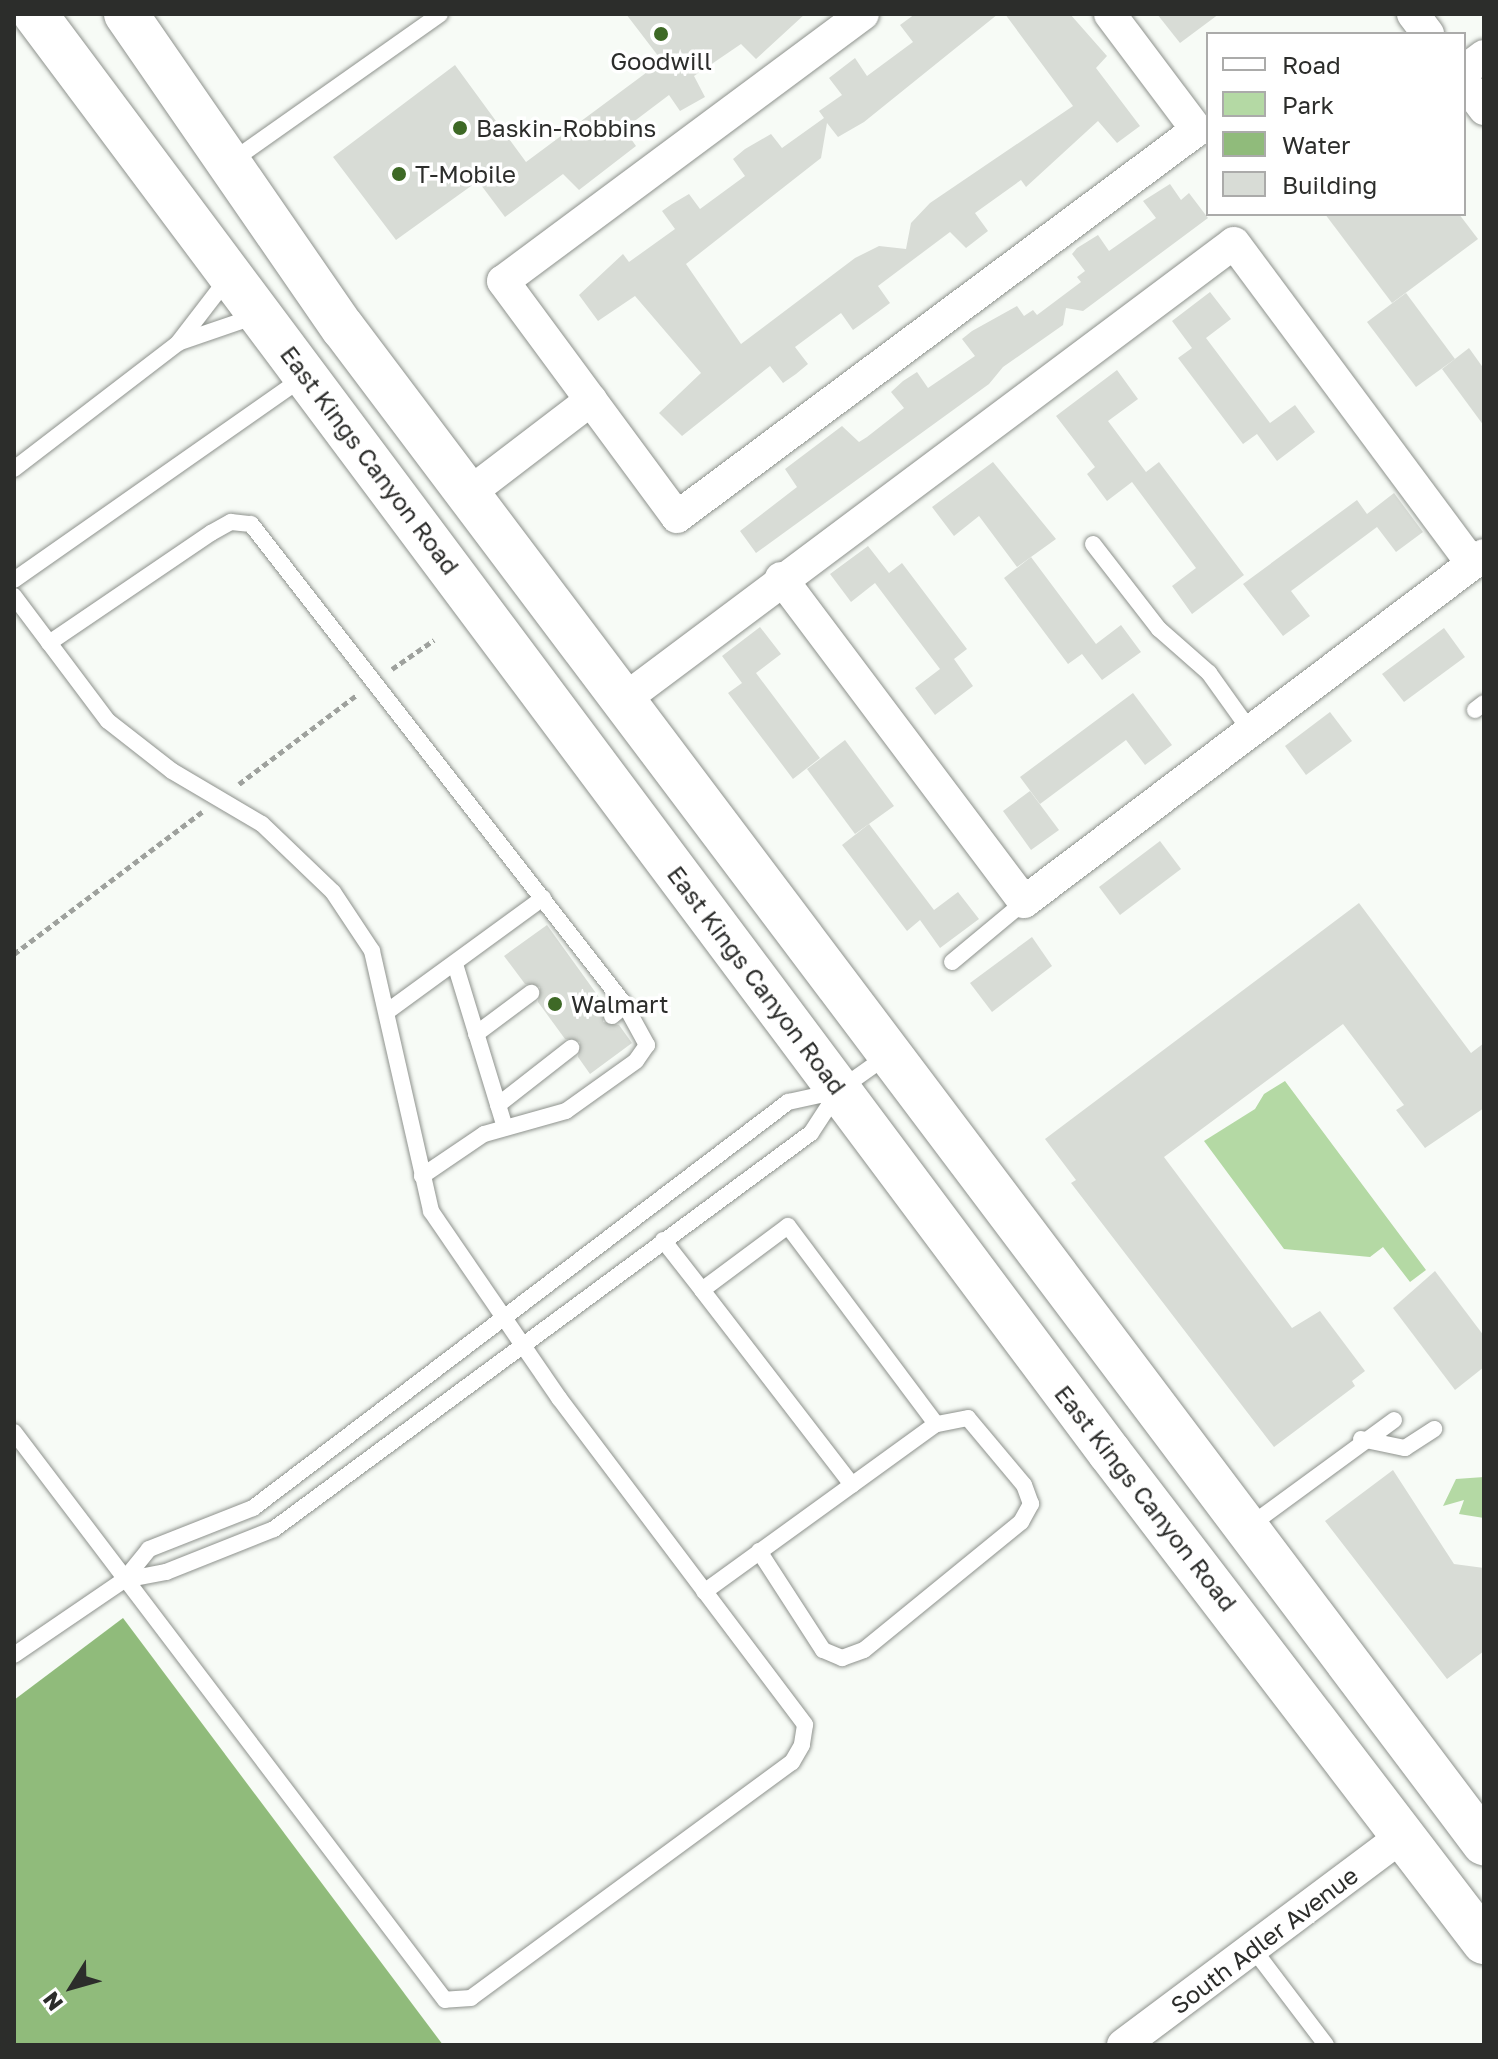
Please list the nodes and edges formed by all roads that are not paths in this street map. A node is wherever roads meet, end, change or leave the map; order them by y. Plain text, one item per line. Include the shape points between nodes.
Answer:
1 (35, 14) edge
2 (126, 14) edge
3 (440, 14) edge
4 (863, 14) edge
5 (1110, 14) edge
6 (1413, 14) edge
7 (1426, 32) edge
8 (1484, 56) edge
9 (1466, 70) edge
10 (1466, 85) edge
11 (1484, 109) edge
12 (226, 165) junction
13 (231, 274) junction
14 (262, 314) junction
15 (178, 343) junction
16 (307, 375) junction
17 (591, 400) junction
18 (14, 469) edge
19 (468, 494) junction
20 (1093, 544) dead end
21 (1478, 559) edge
22 (781, 578) junction
23 (14, 580) edge
24 (14, 596) edge
25 (49, 643) junction
26 (626, 698) junction
27 (1249, 729) junction
28 (543, 898) junction
29 (1024, 902) junction
30 (952, 962) dead end
31 (455, 964) junction
32 (531, 993) dead end
33 (388, 1011) junction
34 (476, 1034) junction
35 (571, 1048) dead end
36 (893, 1051) junction
37 (839, 1090) junction
38 (498, 1105) junction
39 (505, 1128) junction
40 (422, 1176) junction
41 (663, 1240) junction
42 (702, 1290) junction
43 (503, 1318) junction
44 (521, 1345) junction
45 (1394, 1420) dead end
46 (936, 1424) junction
47 (1434, 1429) dead end
48 (14, 1432) edge
49 (1361, 1439) junction
50 (852, 1485) junction
51 (1248, 1527) junction
52 (759, 1551) junction
53 (124, 1580) junction
54 (704, 1592) junction
55 (14, 1655) edge
56 (1404, 1835) junction
57 (1484, 1843) edge
58 (1484, 1942) edge
59 (1254, 1950) junction
60 (1123, 2045) edge
61 (1326, 2045) edge

1 - 13 main road, East Kings Canyon Road
2 - 12 main road
3 - 12 lane
4 - 17 street via 503,281
5 - 17 street via 1197,130 956,310 677,517
6 - 7 street
8 - 9 street
10 - 11 street
12 - 19 main road
13 - 14 main road, East Kings Canyon Road
13 - 15 lane
14 - 15 lane
14 - 16 main road, East Kings Canyon Road
15 - 18 lane
16 - 23 lane
16 - 37 main road, East Kings Canyon Road
17 - 19 street
19 - 26 main road
20 - 27 lane via 1159,629 1209,673
21 - 22 street via 1234,243
21 - 27 street
22 - 26 street
22 - 29 street
24 - 25 lane
25 - 28 lane via 211,533 231,522 251,524
25 - 33 lane via 108,721 172,771 262,824 333,892 372,951
26 - 36 main road
27 - 29 street
28 - 31 lane
28 - 39 lane via 578,957 647,1045 636,1061 566,1111
29 - 30 lane
31 - 33 lane
31 - 34 lane
32 - 34 lane
33 - 40 lane
34 - 38 lane
35 - 38 lane
36 - 37 lane
36 - 51 main road
37 - 41 lane via 811,1133
37 - 43 lane via 788,1102
37 - 56 main road, East Kings Canyon Road
38 - 39 lane
39 - 40 lane via 484,1134
40 - 43 lane via 431,1211
41 - 42 lane
41 - 44 lane
42 - 46 lane via 788,1226
42 - 50 lane
43 - 44 lane
43 - 53 lane via 253,1508 149,1549
44 - 53 lane via 274,1529 166,1572
44 - 54 lane
45 - 49 lane
46 - 50 lane
46 - 52 lane via 968,1418 1024,1485 1031,1504 1021,1522 864,1650 842,1658 823,1650
47 - 49 lane via 1405,1448
48 - 53 lane
49 - 51 lane
50 - 52 lane
51 - 57 main road
52 - 54 lane
53 - 54 lane via 445,2000 471,1998 792,1762 805,1725
53 - 55 lane
56 - 58 main road, East Kings Canyon Road
56 - 59 street, South Adler Avenue
59 - 60 street, South Adler Avenue
59 - 61 lane

